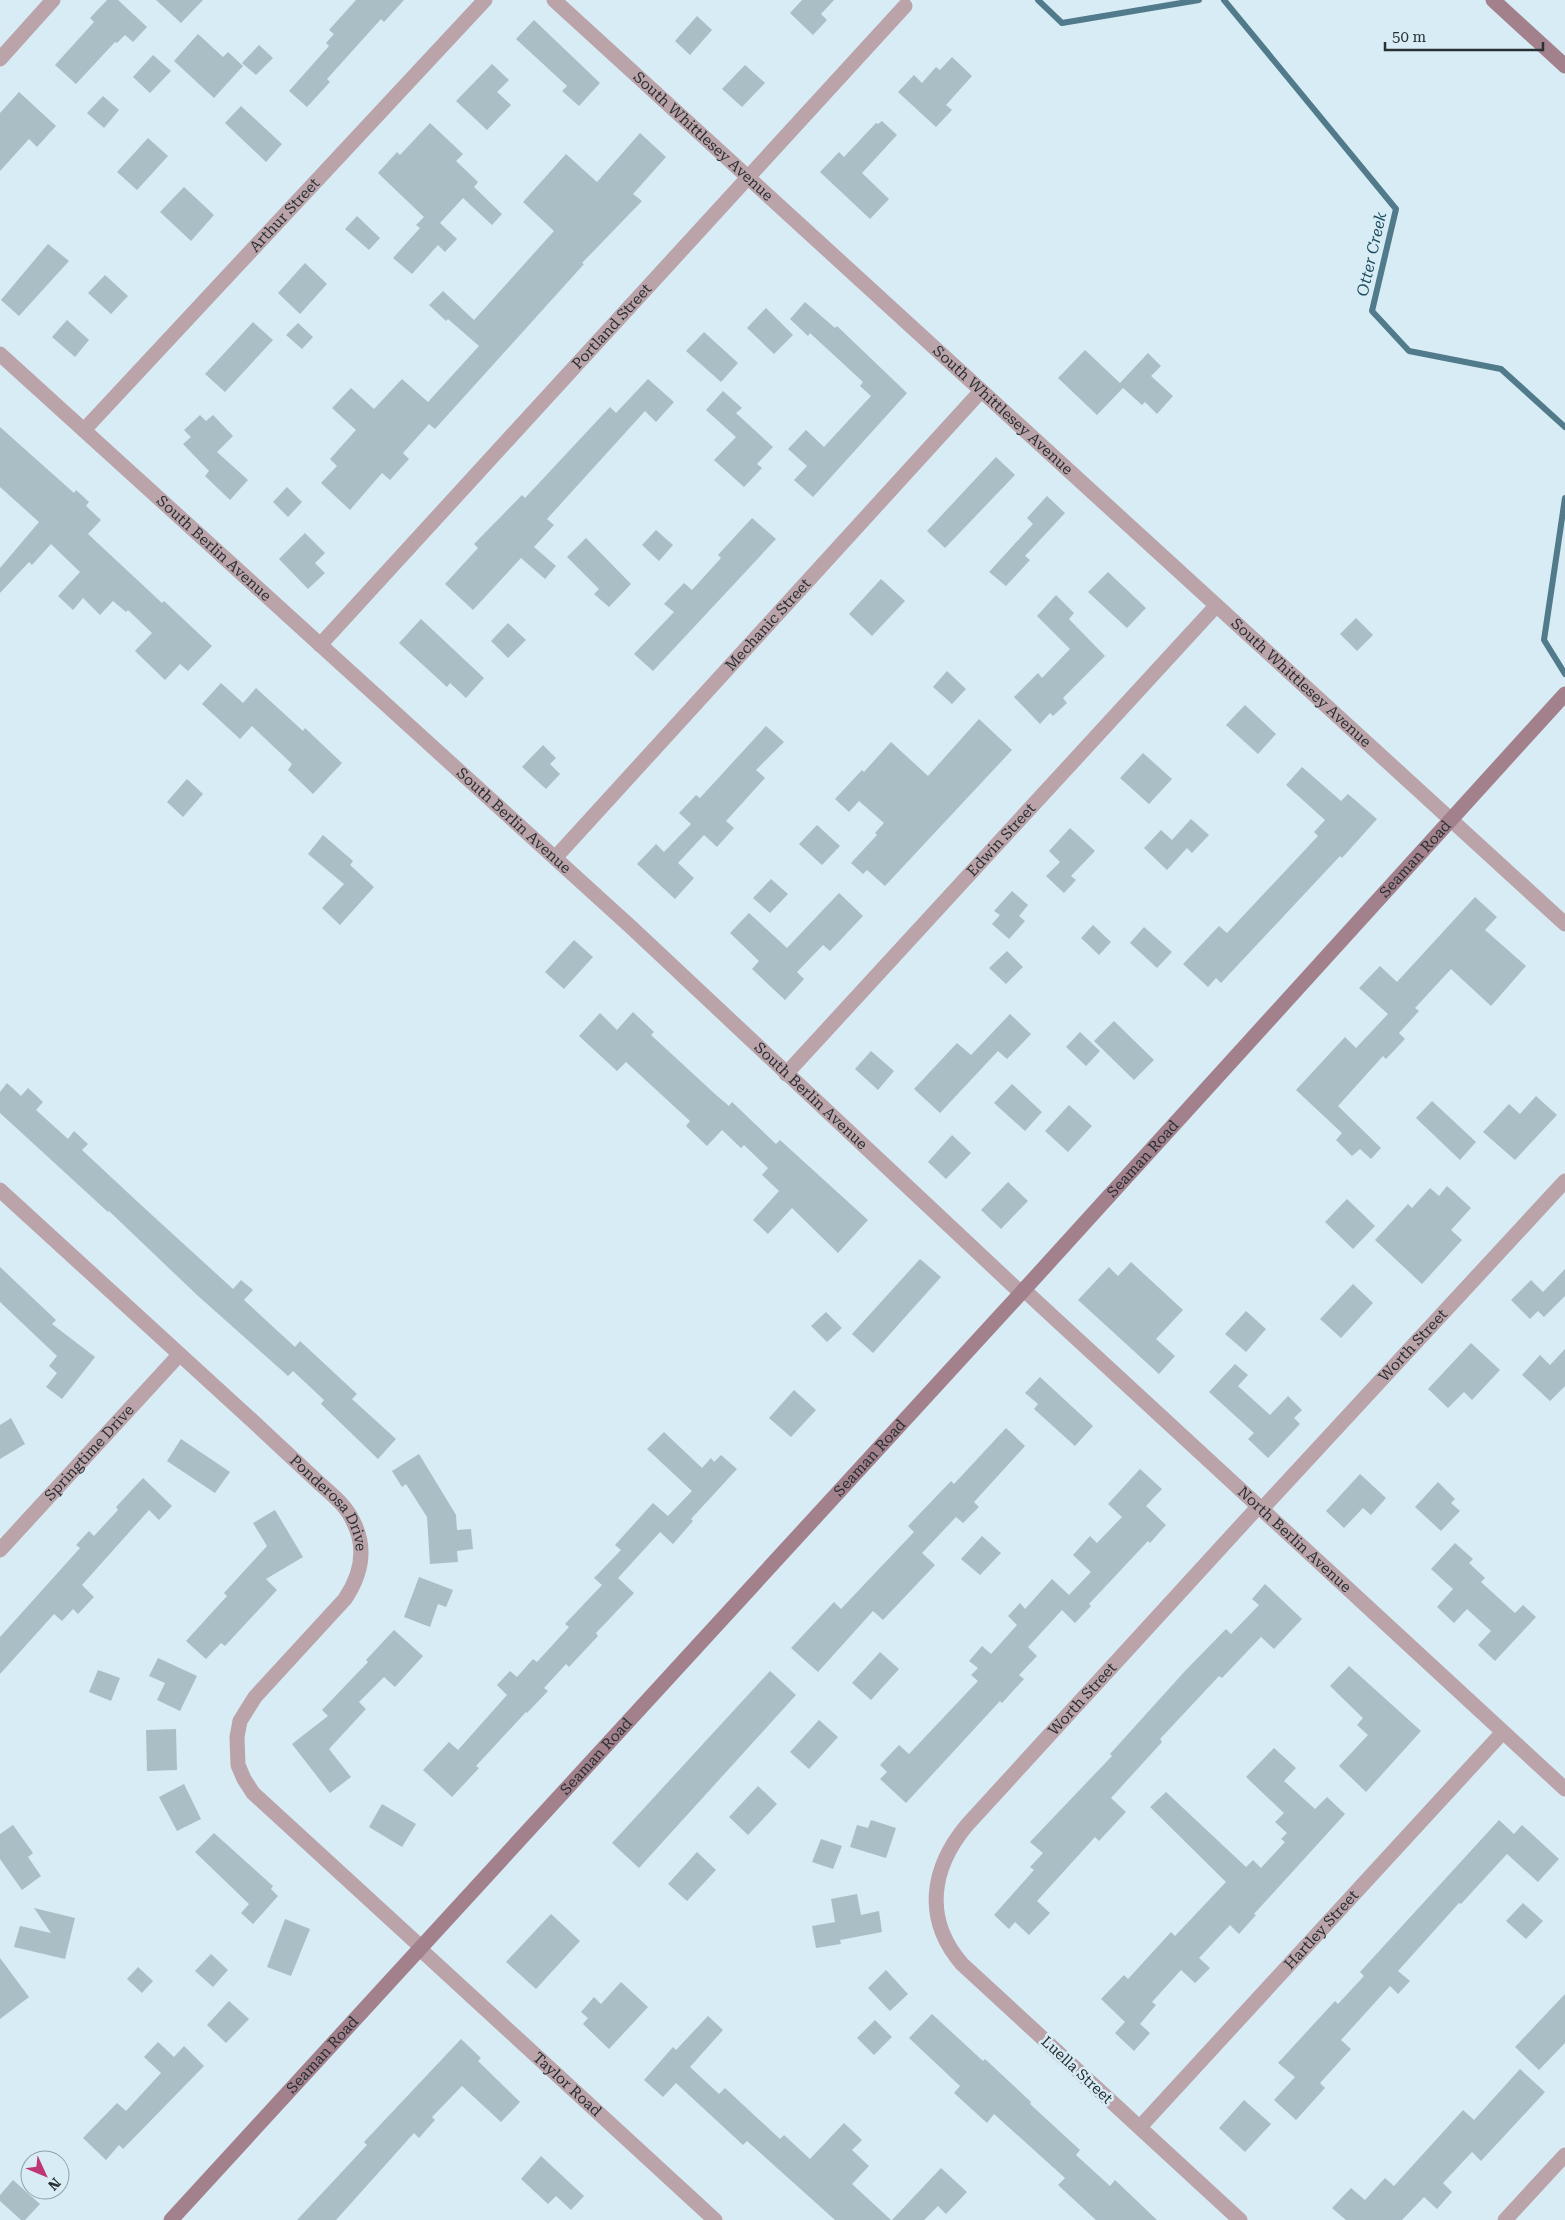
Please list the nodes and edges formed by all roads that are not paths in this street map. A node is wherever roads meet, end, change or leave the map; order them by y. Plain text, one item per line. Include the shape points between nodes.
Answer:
1 (53, 0) edge
2 (485, 0) edge
3 (554, 0) edge
4 (1493, 0) edge
5 (905, 6) dead end
6 (0, 59) edge
7 (1565, 66) edge
8 (748, 178) junction
9 (0, 354) edge
10 (981, 391) junction
11 (84, 430) junction
12 (1216, 606) junction
13 (320, 645) junction
14 (1565, 694) edge
15 (1450, 820) junction
16 (555, 858) junction
17 (1565, 924) edge
18 (786, 1074) junction
19 (1565, 1181) edge
20 (0, 1190) edge
21 (1022, 1291) junction
22 (179, 1355) junction
23 (1260, 1509) junction
24 (0, 1550) edge
25 (1503, 1732) junction
26 (1565, 1789) edge
27 (937, 1904) joint
28 (421, 1948) junction
29 (1140, 2127) junction
30 (1565, 2155) edge
31 (171, 2220) edge
32 (715, 2220) edge
33 (1240, 2220) edge
34 (1505, 2220) edge

1 - 6 street
2 - 11 street, Arthur Street
3 - 8 street, South Whittlesey Avenue
4 - 7 street
5 - 8 street, Portland Street
8 - 10 street, South Whittlesey Avenue
8 - 13 street, Portland Street
9 - 11 street, South Berlin Avenue
10 - 12 street, South Whittlesey Avenue
10 - 16 street, Mechanic Street
11 - 13 street, South Berlin Avenue
12 - 15 street, South Whittlesey Avenue
12 - 18 street, Edwin Street
13 - 16 street, South Berlin Avenue
14 - 15 street, Seaman Road
15 - 17 street, South Whittlesey Avenue
15 - 21 street, Seaman Road
16 - 18 street, South Berlin Avenue
18 - 21 street, South Berlin Avenue
19 - 23 street, Worth Street
20 - 22 street, Ponderosa Drive
21 - 23 street, North Berlin Avenue
21 - 28 street, Seaman Road
22 - 24 street, Springtime Drive
22 - 28 street, Ponderosa Drive via 344,1507 353,1520 361,1544 358,1574 345,1599 244,1714 237,1737 240,1772 253,1792
23 - 25 street, North Berlin Avenue
23 - 27 street, Worth Street via 958,1835 943,1861 936,1891
25 - 26 street, North Berlin Avenue
25 - 29 street, Hartley Street
27 - 29 street, Luella Street via 942,1930 962,1964
28 - 31 street, Seaman Road
28 - 32 street, Taylor Road
29 - 33 street, Luella Street
30 - 34 street

